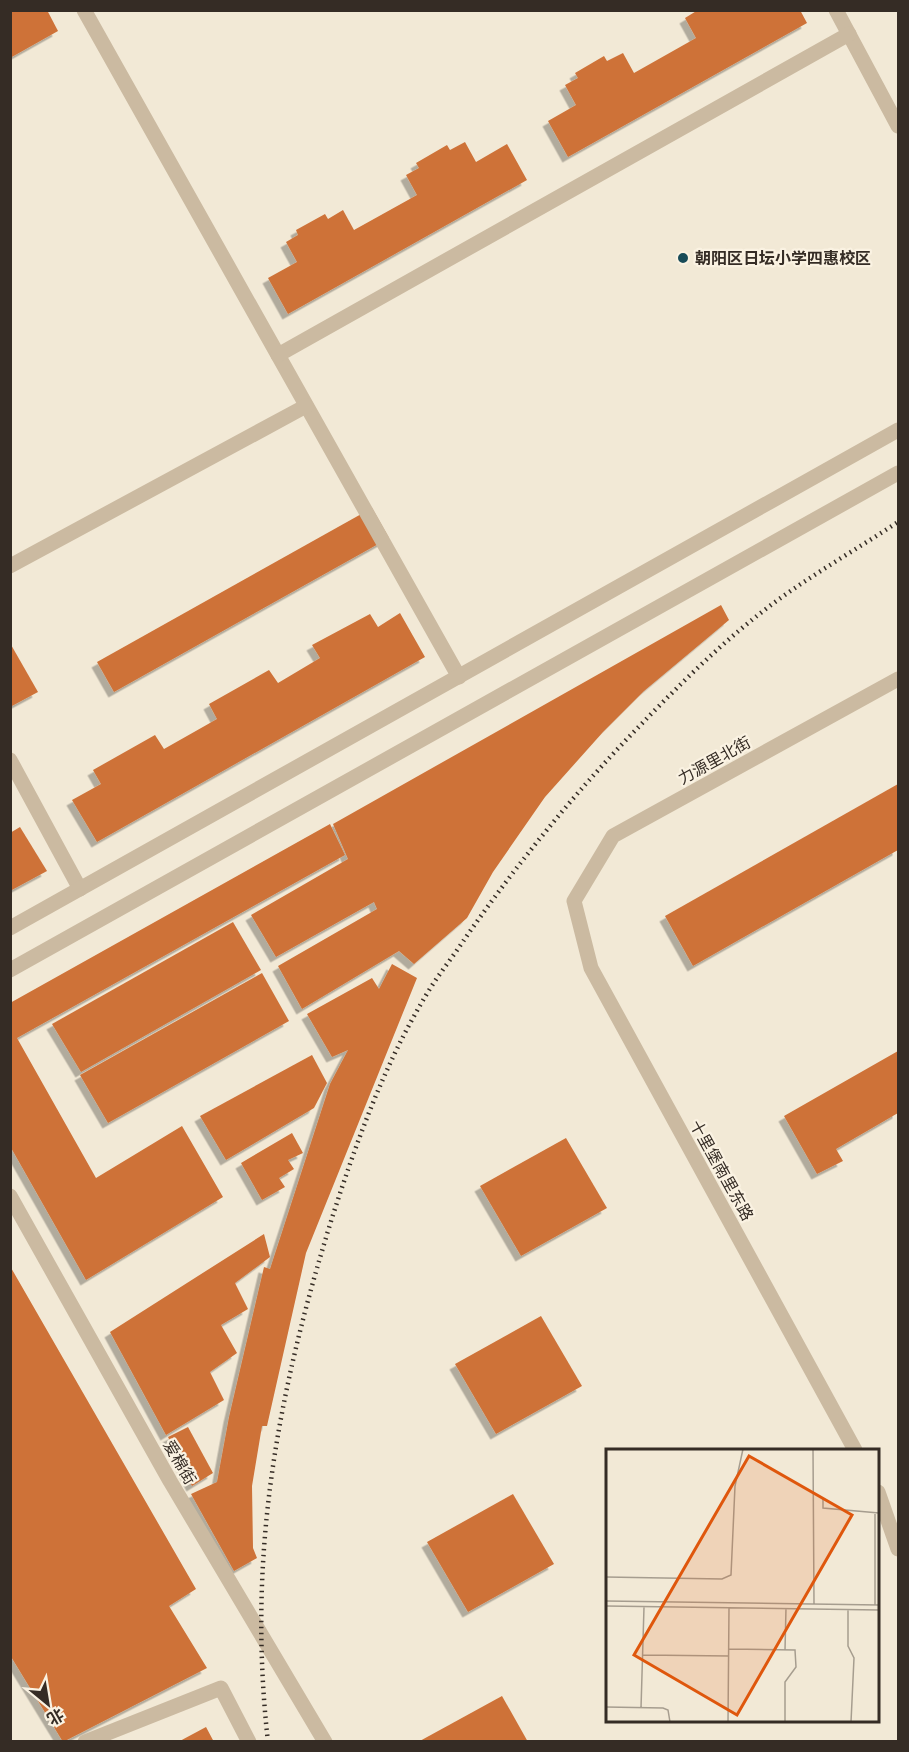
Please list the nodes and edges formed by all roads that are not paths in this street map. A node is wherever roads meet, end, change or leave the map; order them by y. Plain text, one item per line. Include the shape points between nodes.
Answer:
1 (84, 10) edge
2 (836, 10) edge
3 (849, 34) junction
4 (898, 126) edge
5 (278, 356) junction
6 (306, 406) junction
7 (898, 430) edge
8 (898, 473) edge
9 (10, 566) edge
10 (459, 677) junction
11 (898, 679) edge
12 (10, 760) edge
13 (80, 889) junction
14 (574, 901) joint
15 (10, 928) edge
16 (10, 970) edge
17 (10, 1196) edge
18 (854, 1449) edge
19 (879, 1495) edge
20 (898, 1549) edge
21 (85, 1742) edge
22 (249, 1742) edge
23 (325, 1742) edge

1 - 5 street
2 - 3 street
3 - 4 street
3 - 5 street
5 - 6 street
6 - 9 street
6 - 10 street
7 - 10 street
8 - 16 street
10 - 13 street
11 - 14 street, 力源里北街 via 613,836
12 - 13 street
13 - 15 street
14 - 18 street, 十里堡南里东路 via 591,968
17 - 23 street, 爱棉街 via 170,1481
19 - 20 street
21 - 22 street via 221,1688

